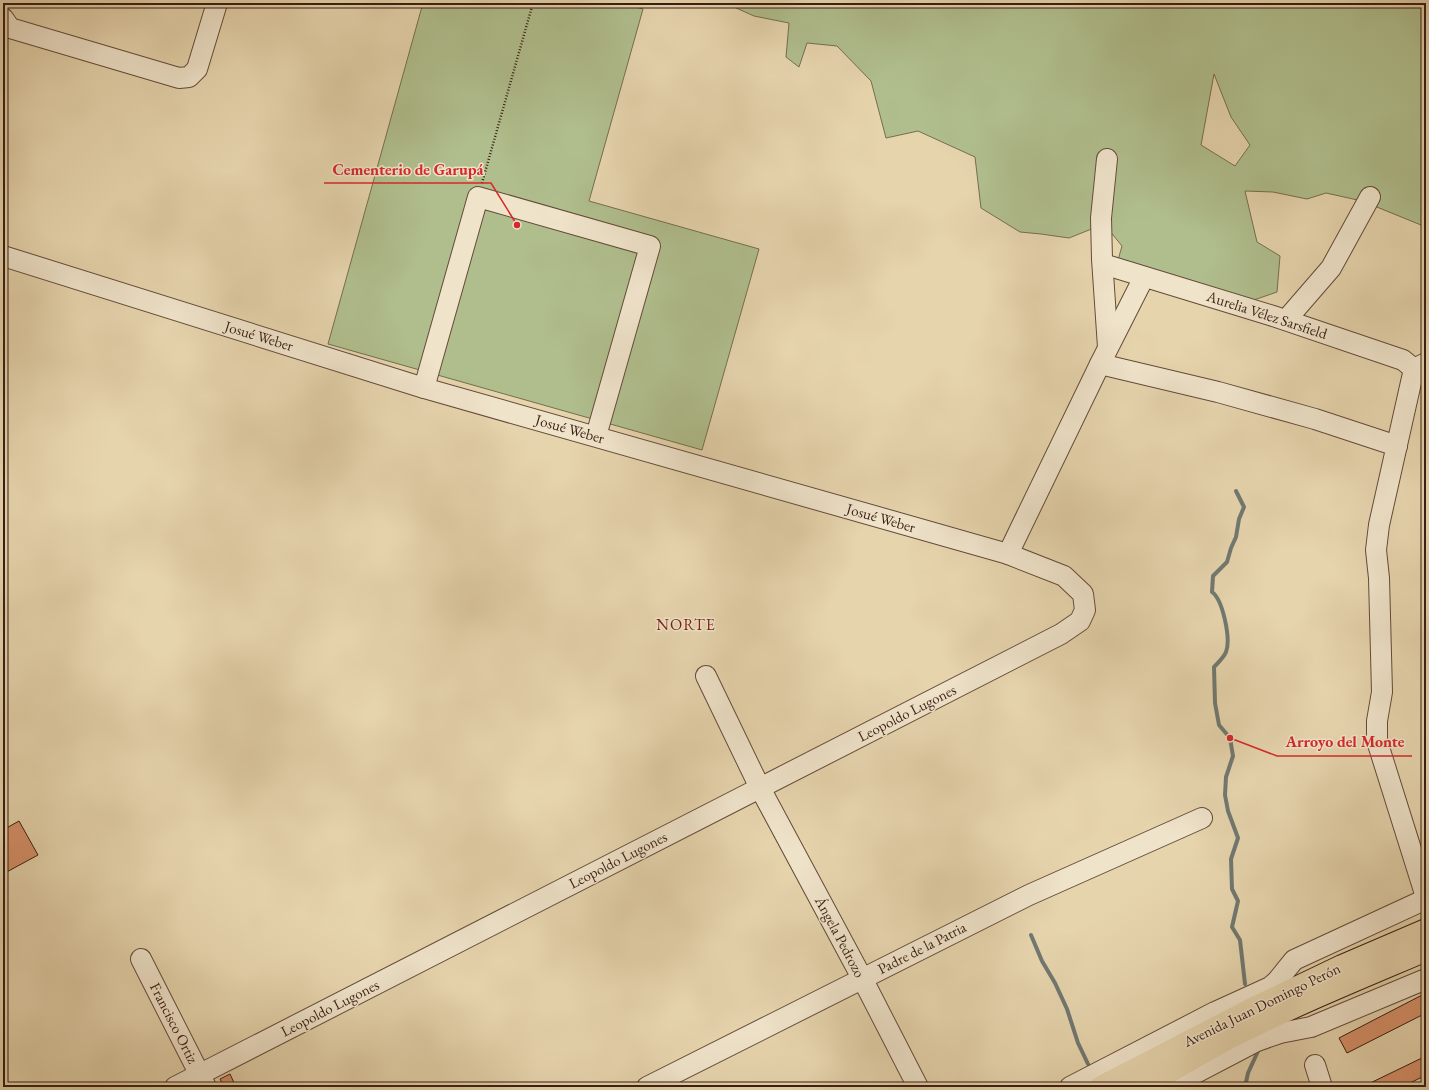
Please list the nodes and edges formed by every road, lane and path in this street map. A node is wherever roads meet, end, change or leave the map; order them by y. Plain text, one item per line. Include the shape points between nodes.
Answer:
1 (5, 3) edge
2 (217, 3) edge
3 (533, 3) edge
4 (3, 9) edge
5 (3, 18) edge
6 (1108, 159) dead end
7 (478, 197) junction
8 (1370, 197) dead end
9 (3, 256) edge
10 (1103, 264) junction
11 (1144, 277) junction
12 (1286, 320) junction
13 (1104, 355) junction
14 (1420, 366) edge
15 (424, 388) junction
16 (596, 436) junction
17 (1397, 446) junction
18 (1008, 554) junction
19 (1061, 634) joint
20 (706, 676) dead end
21 (760, 788) junction
22 (1202, 818) dead end
23 (1426, 898) edge
24 (1426, 930) edge
25 (1426, 950) edge
26 (141, 959) dead end
27 (862, 978) junction
28 (1426, 979) edge
29 (1315, 1065) dead end
30 (203, 1081) edge
31 (175, 1087) edge
32 (647, 1087) edge
33 (918, 1087) edge
34 (1070, 1087) edge
35 (1101, 1087) edge
36 (1141, 1087) edge
37 (1169, 1087) edge
38 (1322, 1087) edge

1 - 4 street
2 - 5 street via 197,69 189,77 179,78 10,28
3 - 7 path
6 - 10 street via 1101,218
7 - 15 street
7 - 16 street via 650,246
8 - 12 street via 1331,268
9 - 15 street, Josué Weber
10 - 11 street, Aurelia Vélez Sarsfield
10 - 13 street
11 - 12 street, Aurelia Vélez Sarsfield
11 - 13 street
12 - 14 street, Aurelia Vélez Sarsfield
13 - 17 street
13 - 18 street
14 - 17 street
15 - 16 street, Josué Weber
16 - 18 street, Josué Weber
17 - 23 street via 1376,550 1382,692 1376,721 1378,741
18 - 19 street, Josué Weber via 1064,576 1082,594 1085,610 1080,621
19 - 21 street, Leopoldo Lugones
20 - 21 street, Ángela Pedrozo
21 - 27 street, Ángela Pedrozo
21 - 30 street, Leopoldo Lugones
22 - 27 street, Padre de la Patria via 1029,895
23 - 34 street via 1294,960 1270,987 1215,1012
24 - 35 main road, Avenida Juan Domingo Perón via 1257,1006
25 - 36 main road, Avenida Juan Domingo Perón via 1255,1026
26 - 30 street, Francisco Ortiz
27 - 32 street, Padre de la Patria
27 - 33 street, Ángela Pedrozo
28 - 37 street via 1311,1027 1257,1041
29 - 38 street
30 - 31 street, Leopoldo Lugones

